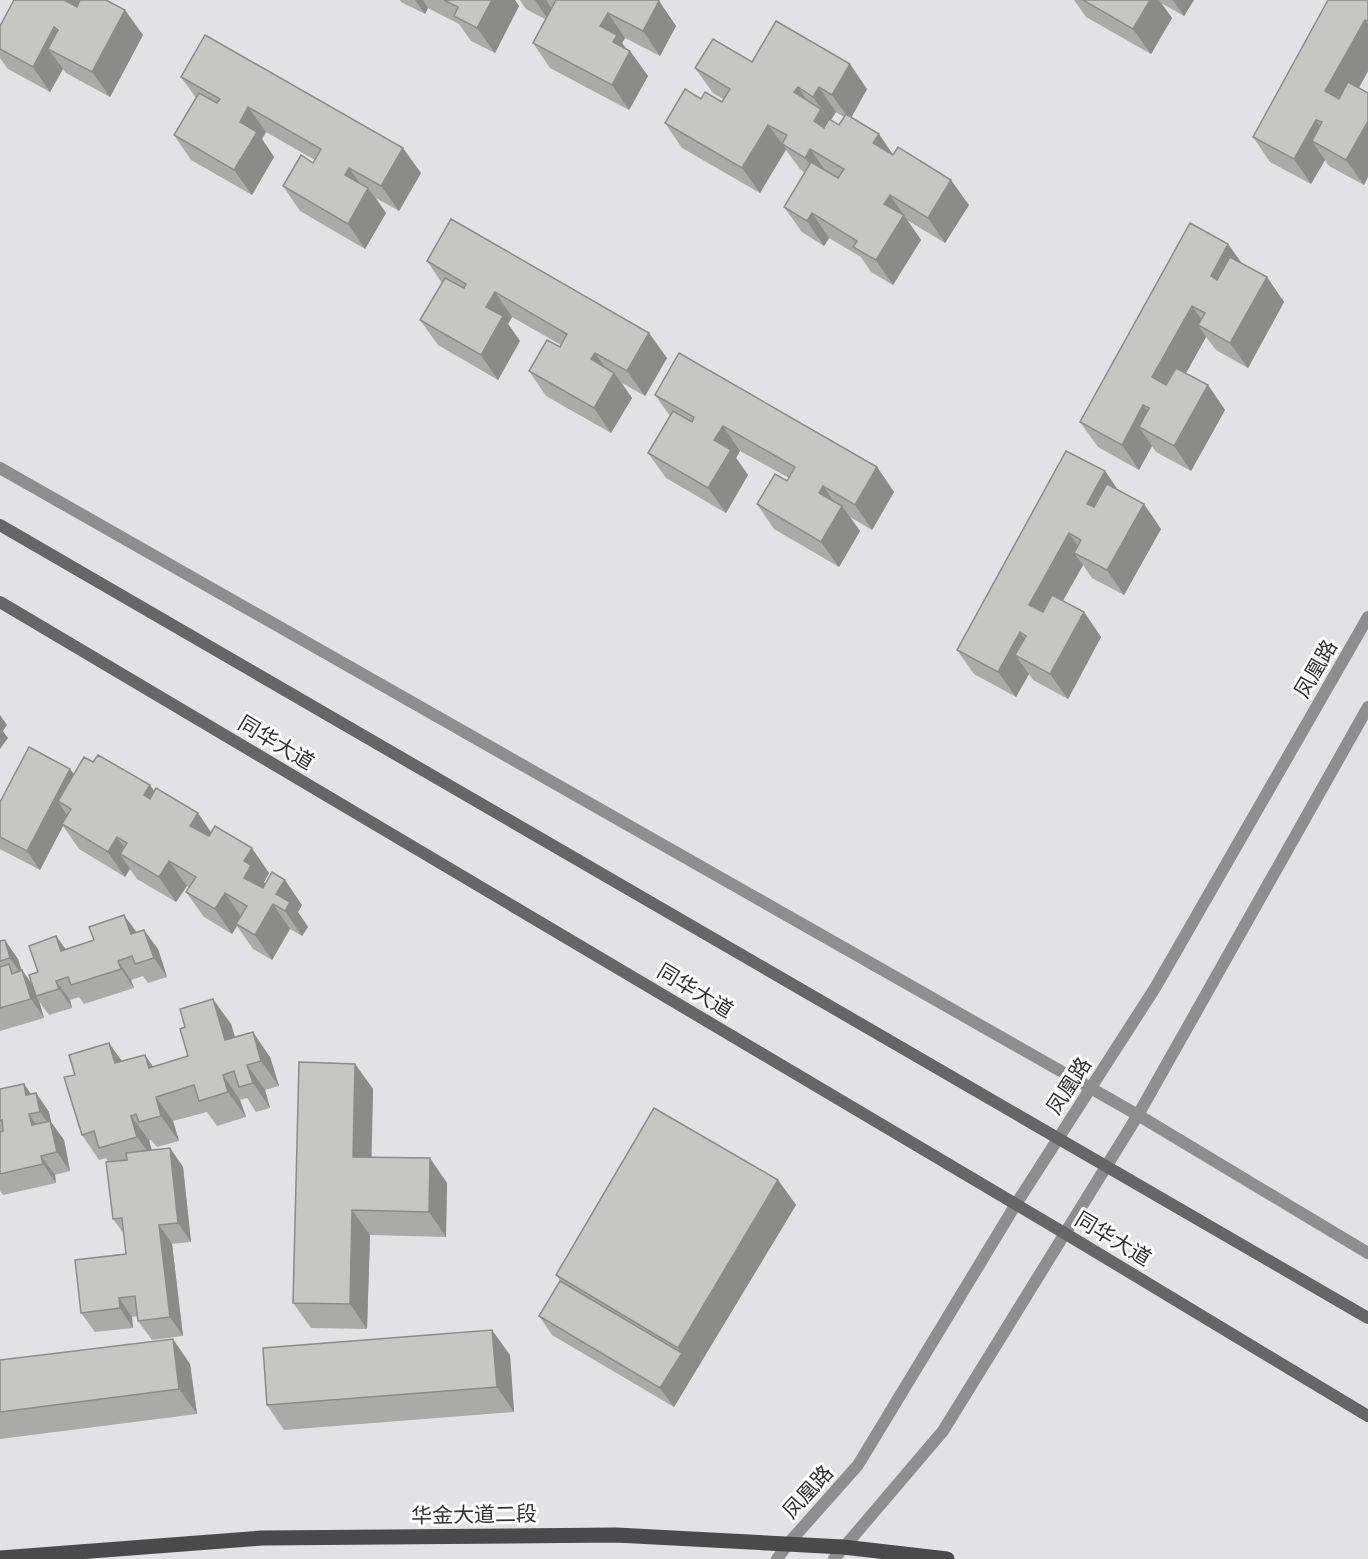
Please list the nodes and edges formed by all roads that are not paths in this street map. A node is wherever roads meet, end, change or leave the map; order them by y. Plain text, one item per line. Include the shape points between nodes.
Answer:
1 (0, 468) edge
2 (0, 525) edge
3 (0, 602) edge
4 (1368, 617) edge
5 (1368, 707) edge
6 (1137, 1115) junction
7 (1106, 1168) junction
8 (1016, 1204) junction
9 (1066, 1234) junction
10 (1368, 1253) edge
11 (1368, 1318) edge
12 (1368, 1416) edge
13 (787, 1545) junction
14 (839, 1553) edge
15 (0, 1558) edge
16 (777, 1559) edge
17 (947, 1559) edge

1 - 6 street
2 - 7 main road
3 - 8 main road, 同华大道
4 - 8 street, 凤凰路 via 1155,988
5 - 6 street
6 - 7 street
6 - 10 street
7 - 9 street
7 - 11 main road
8 - 9 main road, 同华大道
8 - 13 street, 凤凰路 via 858,1465
9 - 12 main road, 同华大道
9 - 14 street via 943,1431
13 - 14 main road, 华金大道二段
13 - 15 main road, 华金大道二段 via 616,1535 262,1538
13 - 16 street, 凤凰路
14 - 17 main road, 华金大道二段

